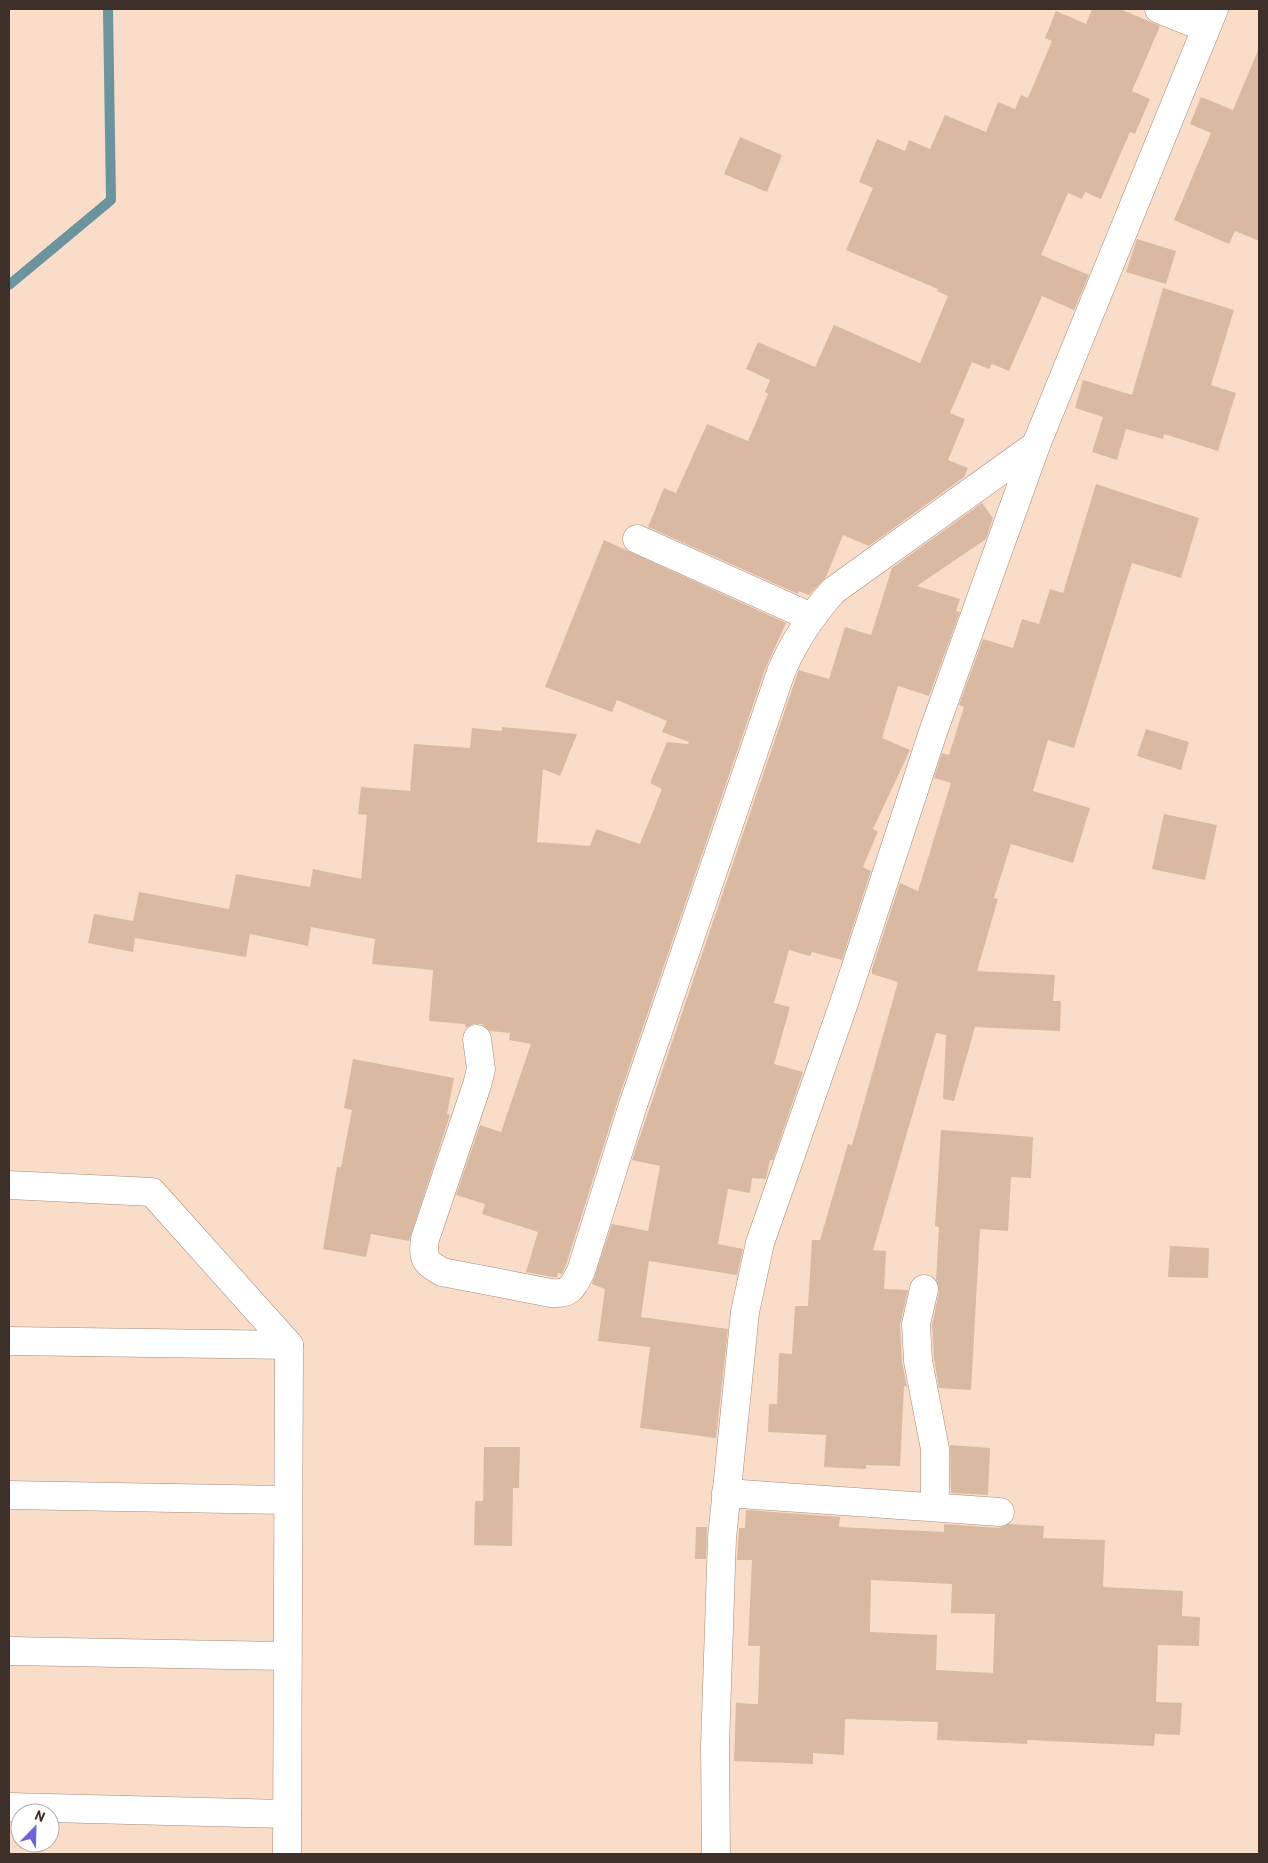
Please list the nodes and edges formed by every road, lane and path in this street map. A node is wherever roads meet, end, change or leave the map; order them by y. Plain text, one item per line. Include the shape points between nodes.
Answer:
1 (1159, 9) edge
2 (1210, 18) edge
3 (1036, 446) junction
4 (637, 539) dead end
5 (811, 617) junction
6 (477, 1039) dead end
7 (9, 1185) edge
8 (924, 1289) dead end
9 (9, 1341) edge
10 (289, 1345) junction
11 (726, 1493) junction
12 (9, 1494) edge
13 (288, 1500) junction
14 (935, 1507) junction
15 (1000, 1512) dead end
16 (9, 1651) edge
17 (288, 1656) junction
18 (9, 1807) edge
19 (287, 1814) junction
20 (287, 1854) edge
21 (716, 1854) edge

1 - 2 street
2 - 3 street
3 - 5 street via 853,575 833,591
3 - 11 street via 933,732 845,1000 760,1243 745,1312
4 - 5 street
5 - 6 street via 781,672 633,1105 581,1272 570,1290 563,1294 442,1272 427,1263 423,1252 477,1085 481,1069
7 - 10 street via 152,1192
8 - 14 street via 916,1324 918,1361 935,1449
9 - 10 street
10 - 13 street
11 - 14 street
11 - 21 street via 715,1745
12 - 13 street
13 - 17 street
14 - 15 street
16 - 17 street
17 - 19 street
18 - 19 street
19 - 20 street

